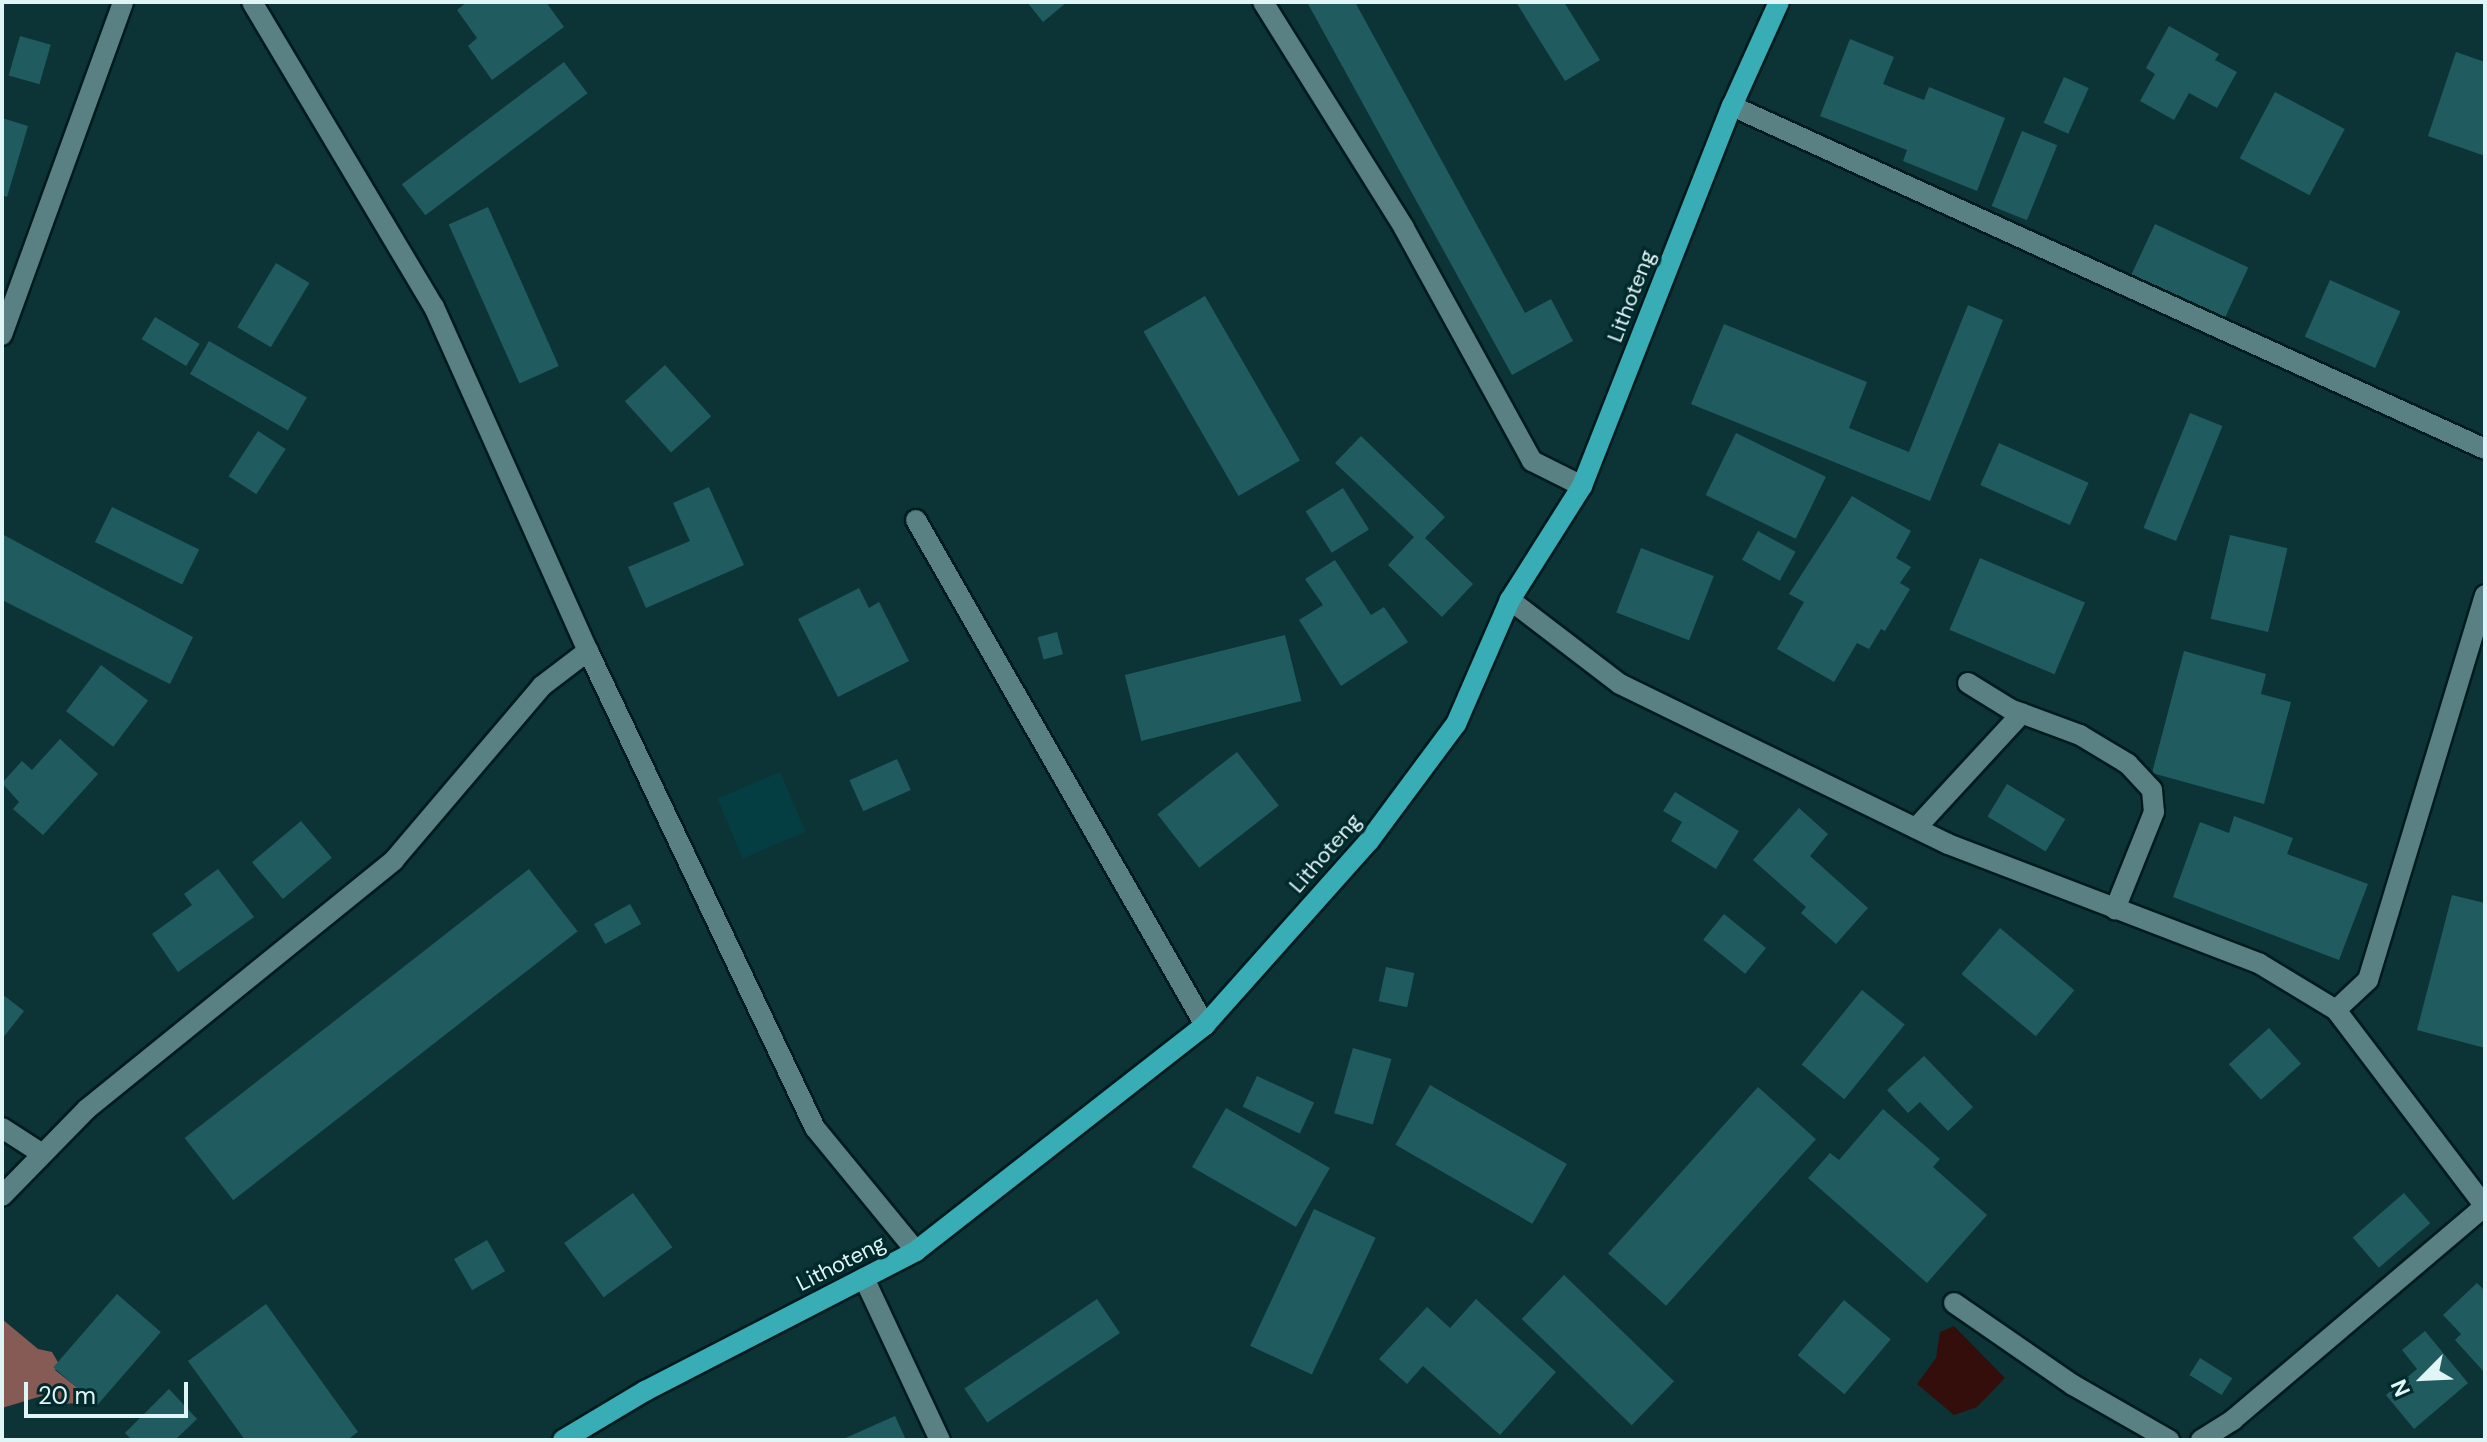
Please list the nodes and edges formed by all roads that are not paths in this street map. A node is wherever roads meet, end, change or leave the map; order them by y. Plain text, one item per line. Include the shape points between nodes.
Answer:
1 (123, 2) edge
2 (252, 2) edge
3 (1263, 2) edge
4 (1779, 2) edge
5 (1732, 106) junction
6 (2, 335) edge
7 (2485, 449) edge
8 (1582, 486) junction
9 (916, 520) dead end
10 (2485, 595) edge
11 (1510, 600) junction
12 (588, 651) junction
13 (1968, 683) dead end
14 (2022, 713) junction
15 (1916, 828) junction
16 (2115, 909) junction
17 (2336, 1010) junction
18 (1205, 1025) junction
19 (2, 1128) edge
20 (41, 1153) junction
21 (2, 1196) edge
22 (2485, 1206) edge
23 (916, 1251) junction
24 (864, 1278) junction
25 (1954, 1303) dead end
26 (563, 1440) edge
27 (940, 1440) edge
28 (2169, 1440) edge
29 (2201, 1440) edge

1 - 6 street
2 - 12 street via 434,307
3 - 8 street via 1404,228 1532,461
4 - 5 main road, Lithoteng
5 - 7 street
5 - 8 main road, Lithoteng
8 - 11 main road, Lithoteng
9 - 18 street
10 - 17 street via 2368,980
11 - 15 street via 1620,684
11 - 18 main road, Lithoteng via 1456,724 1369,841
12 - 20 street via 542,686 394,860 87,1109
12 - 23 street via 815,1128
13 - 14 street
14 - 15 street
14 - 16 street via 2080,735 2128,764 2152,790 2154,812
15 - 16 street
16 - 17 street via 2260,964
17 - 22 street
18 - 23 main road, Lithoteng
19 - 20 street
20 - 21 street
22 - 29 street via 2233,1420
23 - 24 main road, Lithoteng
24 - 26 main road, Lithoteng via 645,1391
24 - 27 street
25 - 28 street via 2073,1385

